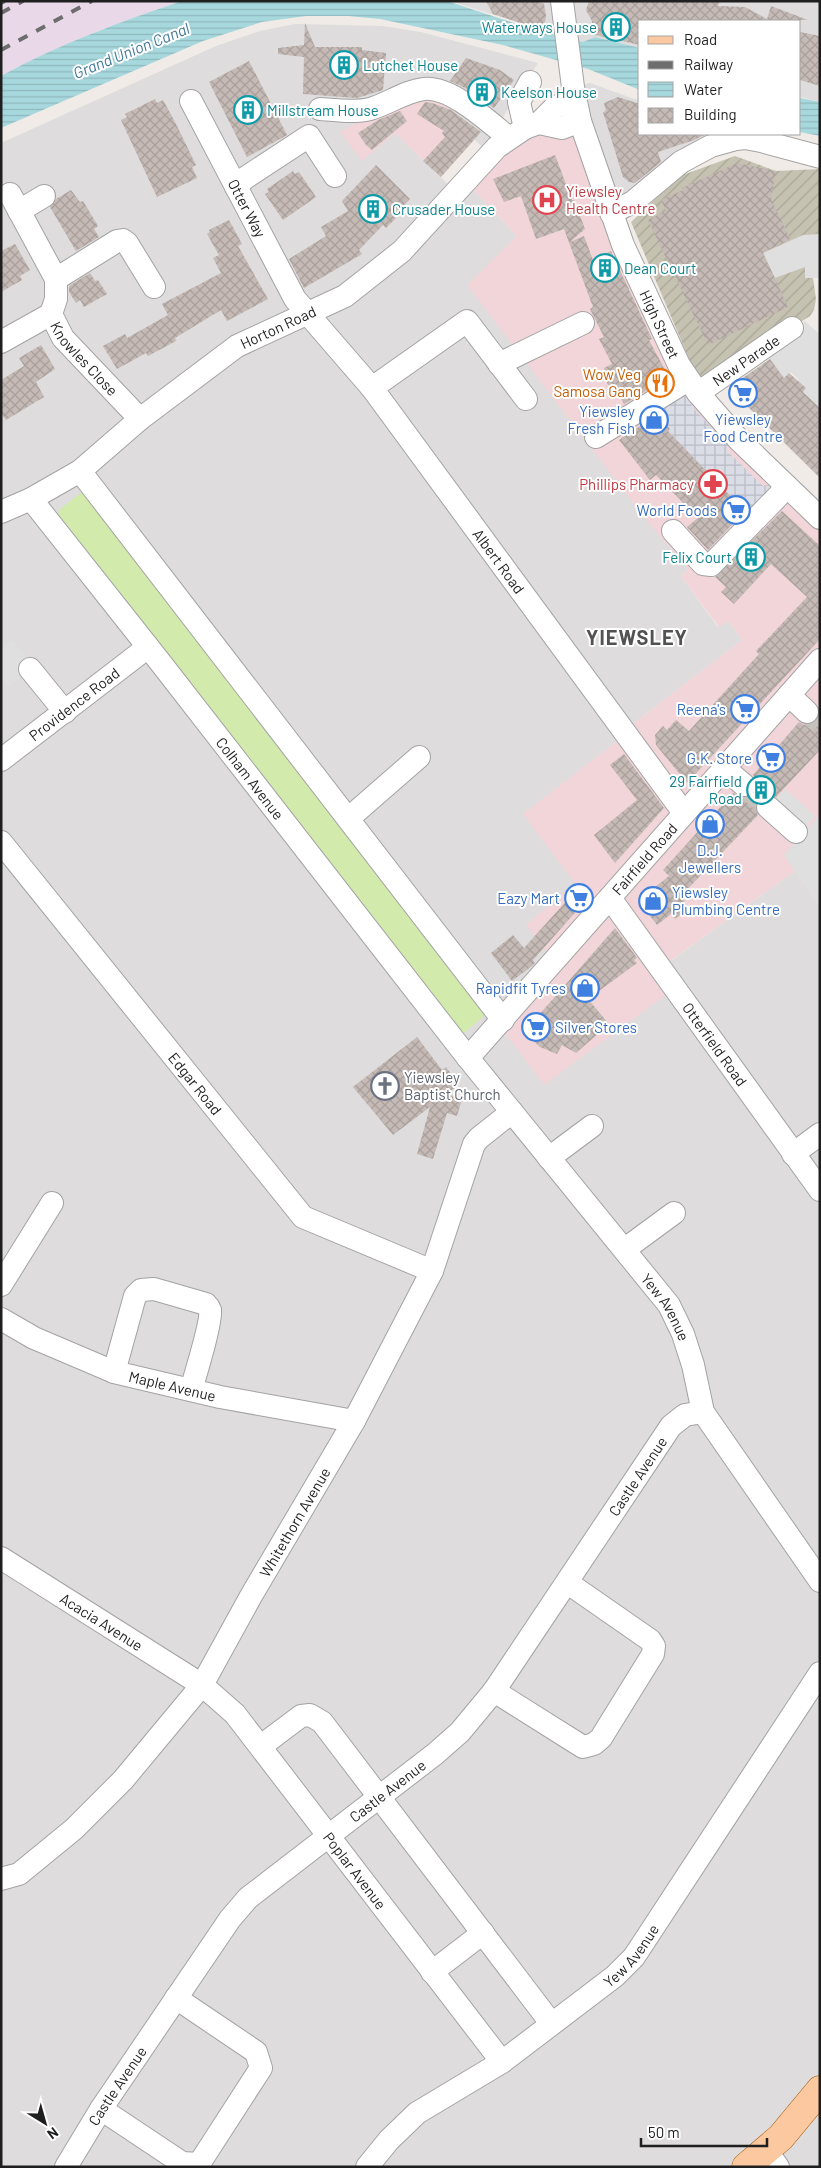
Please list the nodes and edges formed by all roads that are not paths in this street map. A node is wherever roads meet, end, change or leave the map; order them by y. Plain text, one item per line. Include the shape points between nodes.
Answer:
1 (563, 11) edge
2 (530, 82) dead end
3 (191, 102) dead end
4 (576, 103) junction
5 (320, 109) dead end
6 (524, 130) junction
7 (820, 157) edge
8 (335, 176) dead end
9 (236, 187) junction
10 (44, 196) dead end
11 (611, 213) junction
12 (56, 279) junction
13 (154, 287) dead end
14 (51, 314) junction
15 (307, 314) junction
16 (583, 323) dead end
17 (792, 328) dead end
18 (1, 342) edge
19 (499, 364) junction
20 (693, 387) junction
21 (372, 388) junction
22 (526, 399) dead end
23 (140, 419) junction
24 (596, 437) dead end
25 (80, 471) junction
26 (787, 487) junction
27 (31, 499) junction
28 (1, 512) edge
29 (820, 518) edge
30 (673, 531) dead end
31 (148, 647) junction
32 (820, 660) edge
33 (30, 669) dead end
34 (789, 695) junction
35 (65, 712) junction
36 (807, 712) tunnel mouth
37 (419, 757) dead end
38 (1, 760) edge
39 (724, 768) junction
40 (744, 785) tunnel mouth
41 (768, 806) tunnel mouth
42 (684, 813) junction
43 (349, 818) junction
44 (796, 832) dead end
45 (1, 842) edge
46 (610, 898) junction
47 (503, 1020) junction
48 (468, 1058) junction
49 (512, 1112) junction
50 (592, 1126) dead end
51 (820, 1134) edge
52 (793, 1154) junction
53 (549, 1158) junction
54 (820, 1190) edge
55 (52, 1203) dead end
56 (674, 1213) dead end
57 (624, 1249) junction
58 (432, 1271) junction
59 (1, 1285) edge
60 (1, 1319) edge
61 (114, 1372) junction
62 (191, 1390) junction
63 (703, 1412) junction
64 (354, 1421) junction
65 (1, 1558) edge
66 (820, 1581) edge
67 (568, 1583) junction
68 (820, 1673) edge
69 (202, 1685) junction
70 (494, 1692) junction
71 (261, 1746) junction
72 (380, 1797) junction
73 (328, 1837) junction
74 (1, 1879) edge
75 (483, 1932) junction
76 (432, 1972) junction
77 (176, 1998) junction
78 (552, 2023) junction
79 (502, 2062) junction
80 (820, 2090) edge
81 (101, 2109) junction
82 (763, 2161) edge
83 (66, 2167) edge
84 (368, 2167) edge

1 - 4 street, High Street
2 - 6 street via 519,102
3 - 9 street, Otter Way
4 - 6 street via 562,128
4 - 11 street, High Street
5 - 6 street via 368,109 428,89 464,102 485,119
6 - 15 street, Horton Road via 497,147 390,262 345,296
7 - 11 street via 761,141 736,139 711,146 681,162 632,202
8 - 9 street via 309,136
9 - 15 street, Otter Way via 295,299
10 - 12 street via 15,202
11 - 20 street, High Street via 622,245
12 - 13 street via 123,240 128,243
12 - 14 street via 56,299
14 - 18 street, Knowles Close
14 - 23 street, Knowles Close via 63,338
15 - 21 street, Albert Road
15 - 23 street, Horton Road via 237,346
16 - 19 street
17 - 20 street, New Parade
19 - 21 street via 467,322
19 - 22 street
20 - 24 street, New Parade
20 - 26 street, High Street via 739,440
21 - 42 street, Albert Road
23 - 25 street, Horton Road
25 - 27 street, Horton Road
25 - 43 street
26 - 29 street, High Street
26 - 30 street via 711,565 700,562
27 - 28 street, Horton Road
27 - 31 street, Colham Avenue
31 - 35 street, Providence Road
31 - 48 street, Colham Avenue
32 - 34 street, Fairfield Road
33 - 35 street
34 - 36 street
34 - 39 street, Fairfield Road
35 - 38 street, Providence Road
37 - 43 street
39 - 40 street
39 - 42 street, Fairfield Road
41 - 44 street
42 - 46 street, Fairfield Road
43 - 47 street
45 - 58 street, Edgar Road via 303,1216
46 - 47 street, Fairfield Road
46 - 52 street, Otterfield Road
47 - 48 street, Fairfield Road
48 - 49 street, Yew Avenue
49 - 53 street, Yew Avenue
49 - 58 street, Whitethorn Avenue via 474,1144
50 - 53 street
51 - 52 street
52 - 54 street, Otterfield Road
53 - 57 street, Yew Avenue
55 - 59 street
56 - 57 street
57 - 63 street, Yew Avenue via 669,1305 683,1334
58 - 64 street, Whitethorn Avenue
60 - 61 street, Maple Avenue via 34,1338
61 - 62 street, Maple Avenue
61 - 62 street via 135,1296 142,1290 154,1289 206,1304 209,1308 207,1329
62 - 64 street, Maple Avenue
63 - 66 street, Yew Avenue
63 - 67 street, Castle Avenue via 685,1415 672,1426
64 - 69 street, Whitethorn Avenue
65 - 69 street, Acacia Avenue
67 - 70 street, Castle Avenue
67 - 70 street via 654,1646 654,1654 601,1738 583,1747
68 - 78 street, Yew Avenue via 634,1957 616,1976
69 - 71 street, Poplar Avenue via 235,1714
69 - 74 street, Whitethorn Avenue via 123,1780 74,1829 19,1874
70 - 72 street, Castle Avenue via 460,1732
71 - 72 street via 301,1716 310,1715 322,1722
71 - 73 street, Poplar Avenue
72 - 73 street, Castle Avenue
72 - 75 street
73 - 76 street, Poplar Avenue
73 - 77 street, Castle Avenue via 248,1898
75 - 76 street
75 - 78 street
76 - 79 street, Poplar Avenue
77 - 81 street, Castle Avenue
77 - 81 street via 256,2052 261,2068 199,2164 182,2163
78 - 79 street, Yew Avenue
79 - 84 street, Yew Avenue via 417,2112
80 - 82 main road
81 - 83 street, Castle Avenue

